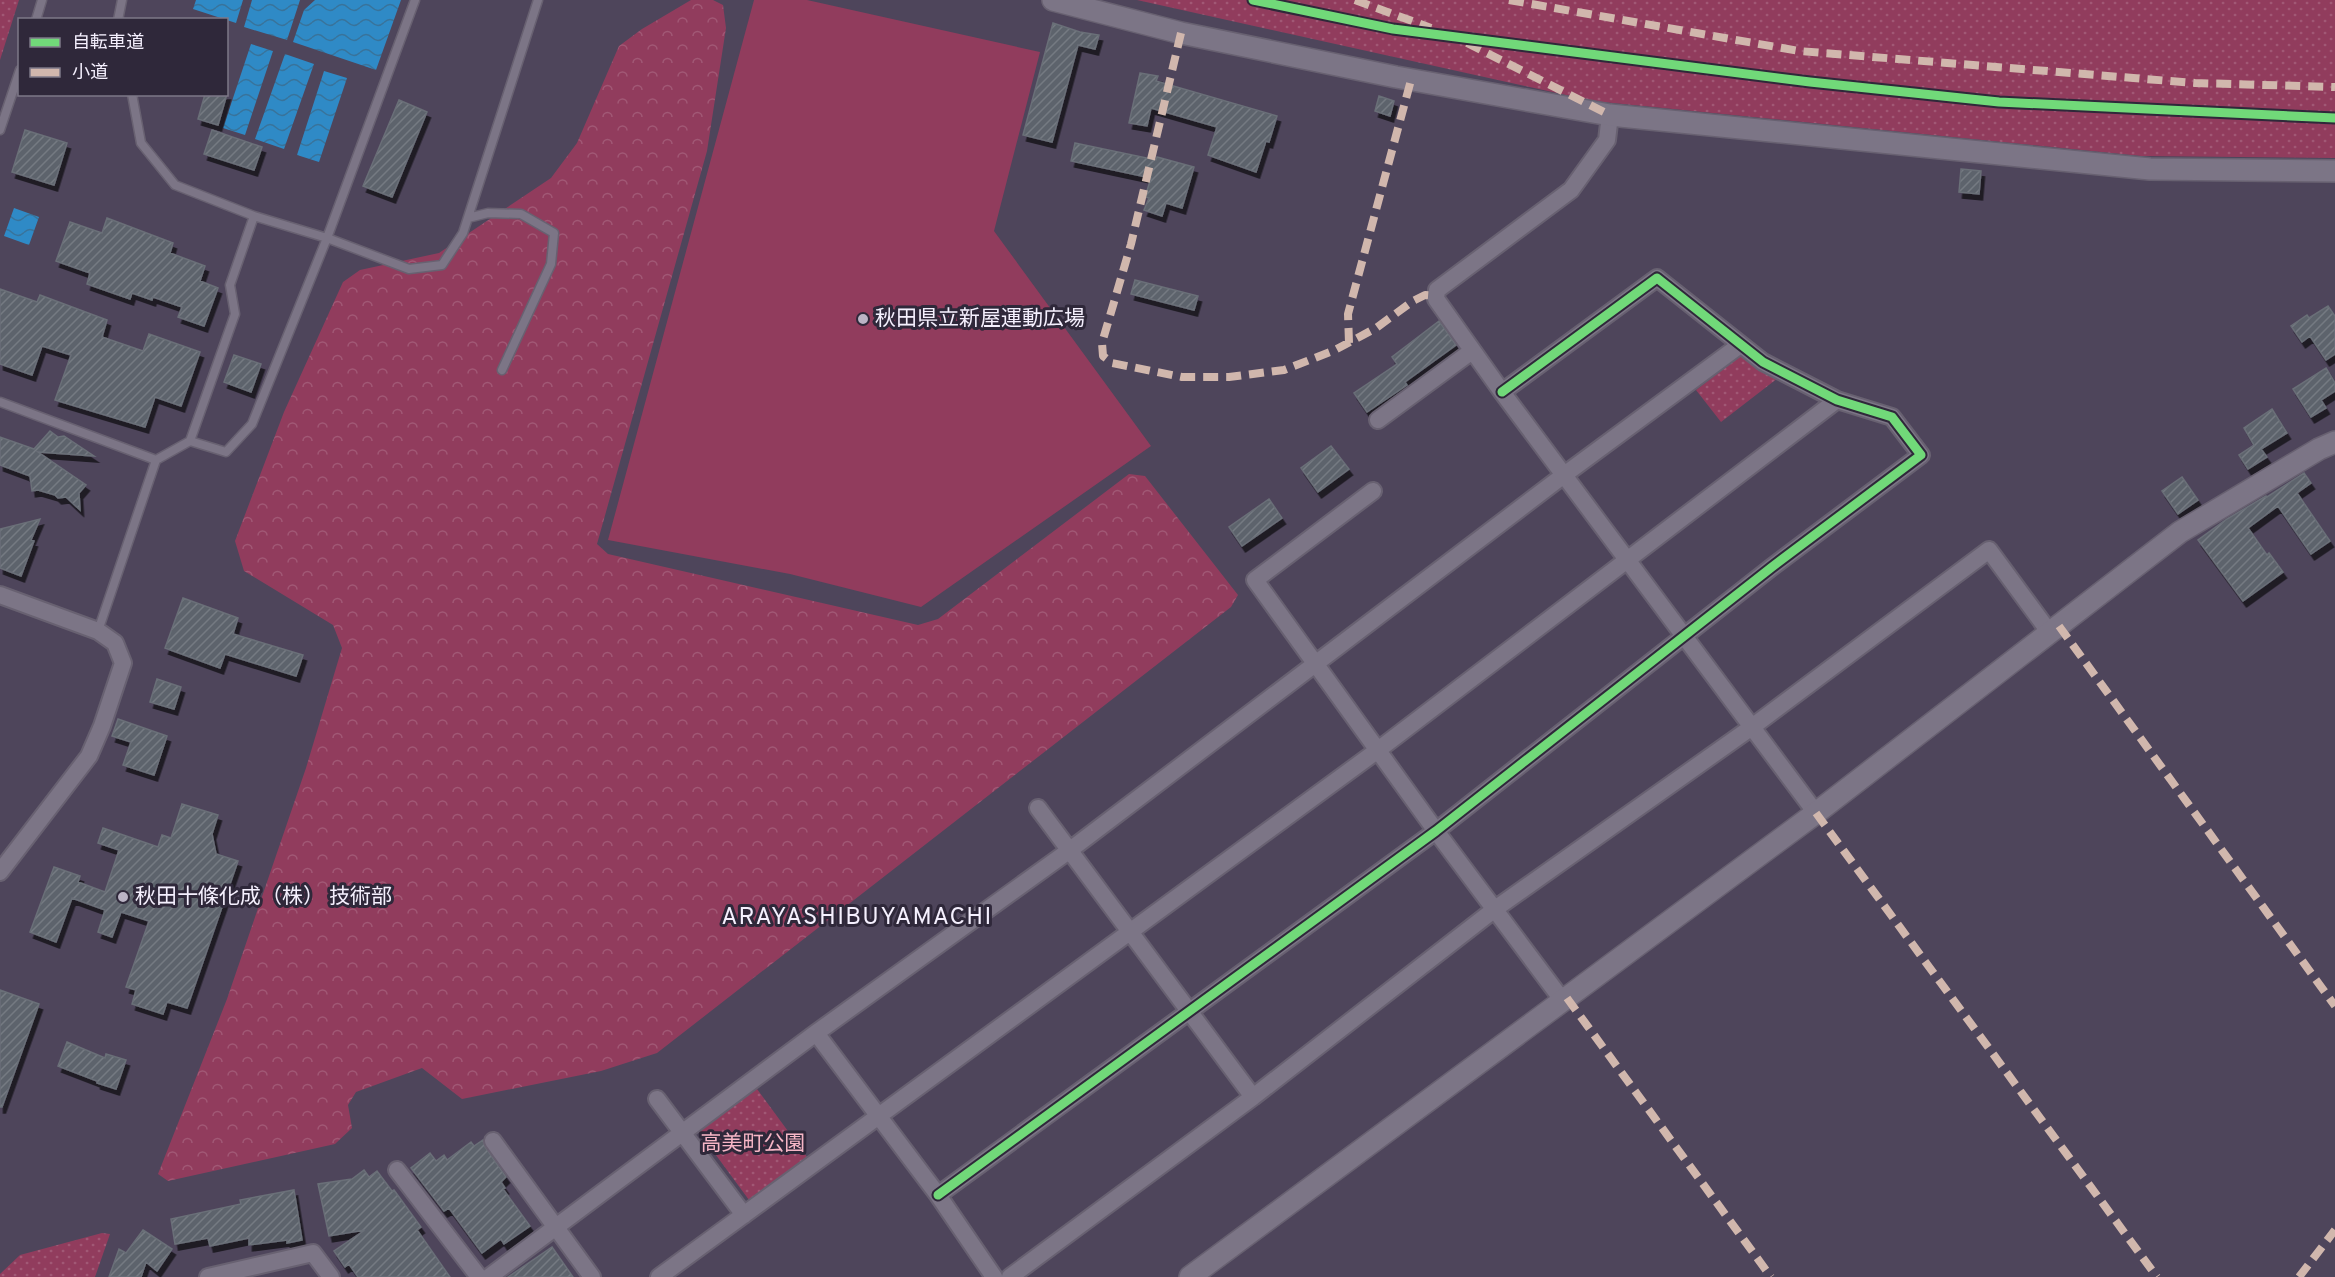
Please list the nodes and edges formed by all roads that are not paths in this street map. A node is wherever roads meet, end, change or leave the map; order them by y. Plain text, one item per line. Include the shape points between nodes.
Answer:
1 (42, 0) edge
2 (122, 0) edge
3 (415, 0) edge
4 (538, 0) edge
5 (1053, 0) edge
6 (37, 18) edge
7 (118, 18) edge
8 (18, 76) edge
9 (132, 96) edge
10 (1610, 115) junction
11 (0, 130) edge
12 (2335, 171) edge
13 (254, 216) junction
14 (468, 218) junction
15 (327, 238) junction
16 (1740, 345) junction
17 (1473, 351) junction
18 (502, 370) dead end
19 (1502, 392) junction
20 (1837, 400) junction
21 (0, 402) edge
22 (1378, 420) dead end
23 (190, 441) junction
24 (2335, 442) edge
25 (156, 460) junction
26 (1564, 475) junction
27 (1373, 490) dead end
28 (1627, 560) junction
29 (0, 595) edge
30 (98, 631) junction
31 (2050, 633) junction
32 (1684, 635) junction
33 (1315, 663) junction
34 (1752, 726) junction
35 (1378, 750) junction
36 (1038, 808) dead end
37 (1816, 813) junction
38 (1436, 831) junction
39 (1070, 850) junction
40 (0, 872) edge
41 (1495, 909) junction
42 (1131, 931) junction
43 (1563, 1001) junction
44 (1191, 1011) junction
45 (816, 1033) junction
46 (1253, 1097) junction
47 (657, 1099) dead end
48 (879, 1116) junction
49 (682, 1132) junction
50 (493, 1141) dead end
51 (397, 1170) dead end
52 (938, 1195) junction
53 (744, 1215) junction
54 (556, 1227) junction
55 (208, 1277) edge
56 (331, 1277) edge
57 (479, 1277) edge
58 (489, 1277) edge
59 (592, 1277) edge
60 (659, 1277) edge
61 (994, 1277) edge
62 (1010, 1277) edge
63 (1190, 1277) edge

1 - 6 lane
2 - 7 lane
3 - 15 lane
4 - 14 lane
5 - 10 street via 1192,35
8 - 11 lane
9 - 13 lane via 141,143 175,185
10 - 12 street via 2150,169
10 - 17 street via 1607,140 1571,190 1437,290 1439,306
13 - 15 lane
13 - 23 lane via 230,285 235,314
14 - 15 lane via 442,266 409,269
14 - 18 lane via 488,213 521,214 554,233 551,264
15 - 23 lane via 252,424 226,452
16 - 19 street via 1657,278
16 - 20 street
16 - 26 street
17 - 19 street
17 - 22 street
19 - 26 street
20 - 28 street
20 - 32 street via 1892,417 1922,455
21 - 25 lane
23 - 25 lane
24 - 31 street via 2180,532
25 - 30 lane
26 - 28 street
26 - 33 street
27 - 33 street via 1256,580
28 - 32 street
28 - 35 street
29 - 30 street
30 - 40 street via 115,643 123,663 102,726 89,756
31 - 34 street via 1989,550
31 - 37 street
32 - 34 street
32 - 38 street
33 - 35 street
33 - 39 street
34 - 37 street
34 - 41 street
35 - 38 street
35 - 42 street
36 - 39 street
37 - 43 street
38 - 41 street
38 - 44 street
39 - 42 street
39 - 45 street
41 - 43 street
41 - 46 street
42 - 44 street
42 - 48 street
43 - 63 street
44 - 46 street
44 - 52 street
45 - 48 street
45 - 49 street
46 - 62 street
47 - 49 street
48 - 52 street
48 - 53 street
49 - 53 street
49 - 54 street
50 - 54 street
51 - 57 street
52 - 61 street
53 - 60 street
54 - 58 street
54 - 59 street
55 - 56 street via 313,1253

